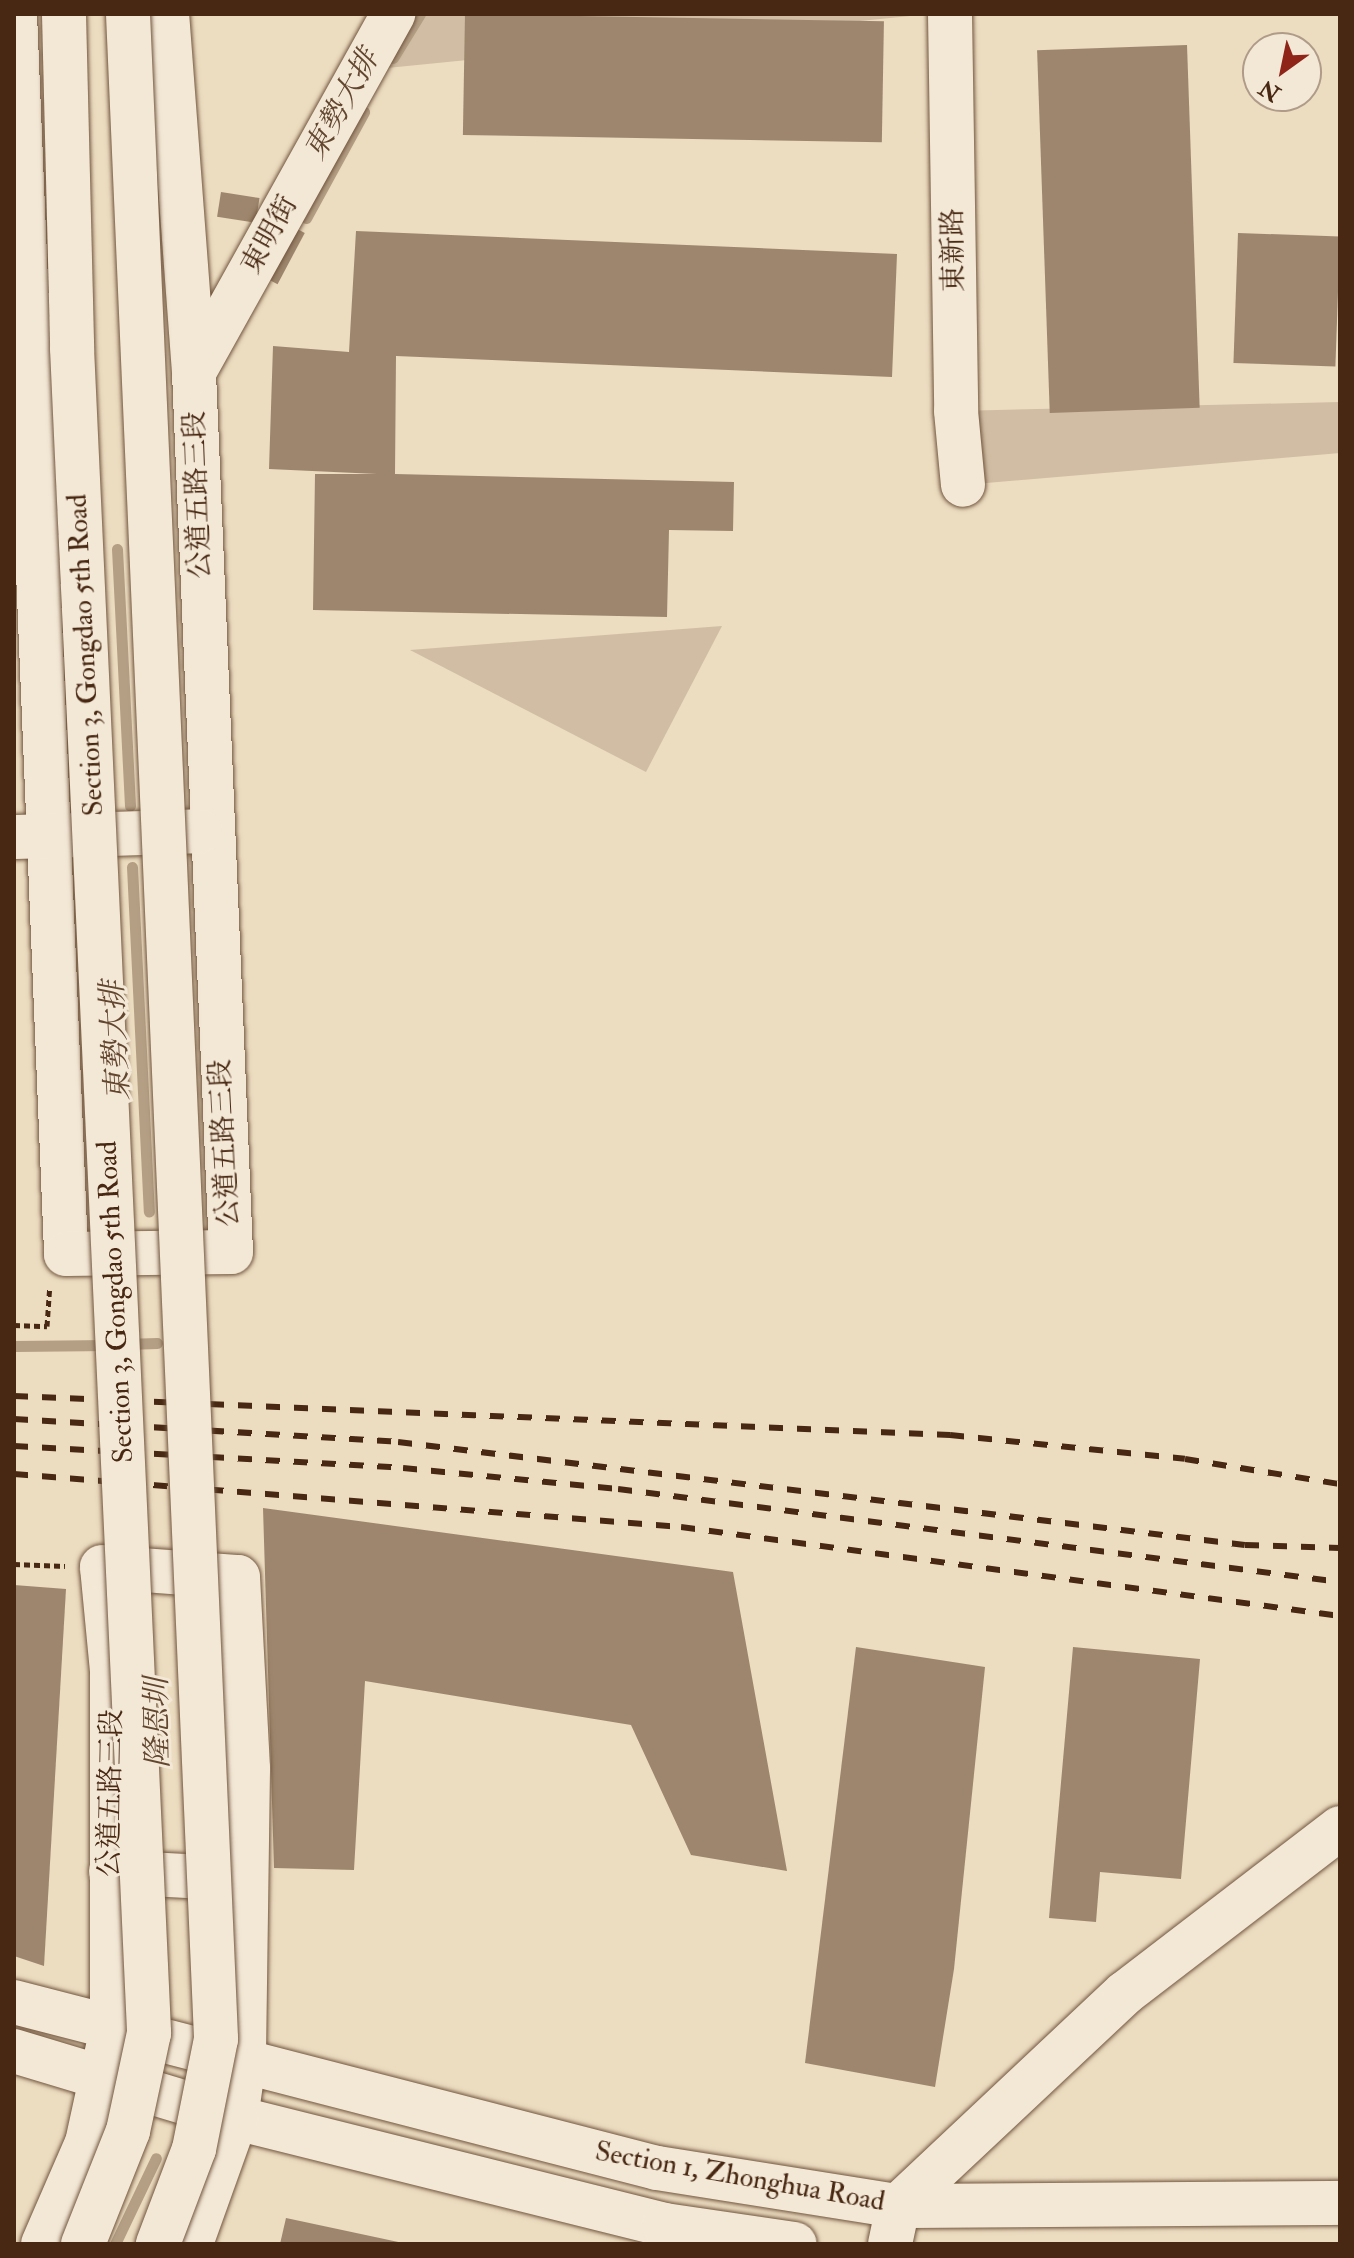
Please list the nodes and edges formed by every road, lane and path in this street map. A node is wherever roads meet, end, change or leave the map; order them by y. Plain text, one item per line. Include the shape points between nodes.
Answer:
1 (15, 14) edge
2 (64, 14) edge
3 (128, 14) edge
4 (167, 14) edge
5 (393, 14) edge
6 (950, 14) edge
7 (194, 372) junction
8 (963, 485) dead end
9 (210, 831) junction
10 (31, 837) edge
11 (66, 1254) junction
12 (14, 1325) edge
13 (14, 1564) edge
14 (102, 1567) junction
15 (1340, 1828) edge
16 (111, 1872) junction
17 (247, 1879) junction
18 (14, 2002) edge
19 (112, 2028) junction
20 (14, 2051) edge
21 (244, 2063) junction
22 (102, 2074) junction
23 (236, 2118) junction
24 (1340, 2203) edge
25 (894, 2225) edge
26 (43, 2244) edge
27 (83, 2244) edge
28 (158, 2244) edge
29 (191, 2244) edge
30 (795, 2244) edge

1 - 10 street
2 - 27 street, Section 3, Gongdao 5th Road, bridge via 73,364 149,2033 128,2131
3 - 28 street, bridge via 216,2039 194,2149
4 - 7 street, 公道五路三段
5 - 7 street, 東明街
6 - 8 street, 東新路 via 956,411
7 - 9 street, 公道五路三段
9 - 10 street
9 - 11 street, 公道五路三段 via 231,1252
10 - 11 street
11 - 12 path via 50,1286 47,1326
13 - 14 path
14 - 16 street, 公道五路三段 via 112,1671
14 - 17 street via 238,1577
15 - 25 street via 1125,1993
16 - 17 street
16 - 19 street, 公道五路三段
17 - 21 street
18 - 19 street, Section 1, Zhonghua Road
19 - 21 street, Section 1, Zhonghua Road
19 - 22 street, 公道五路三段
20 - 22 street, Section 1, Zhonghua Road
21 - 23 street
21 - 25 street, Section 1, Zhonghua Road
22 - 23 street, Section 1, Zhonghua Road
22 - 26 street, 公道五路三段 via 87,2143
23 - 29 street
23 - 30 street, Section 1, Zhonghua Road via 664,2225
24 - 25 street, Section 1, Zhonghua Road

